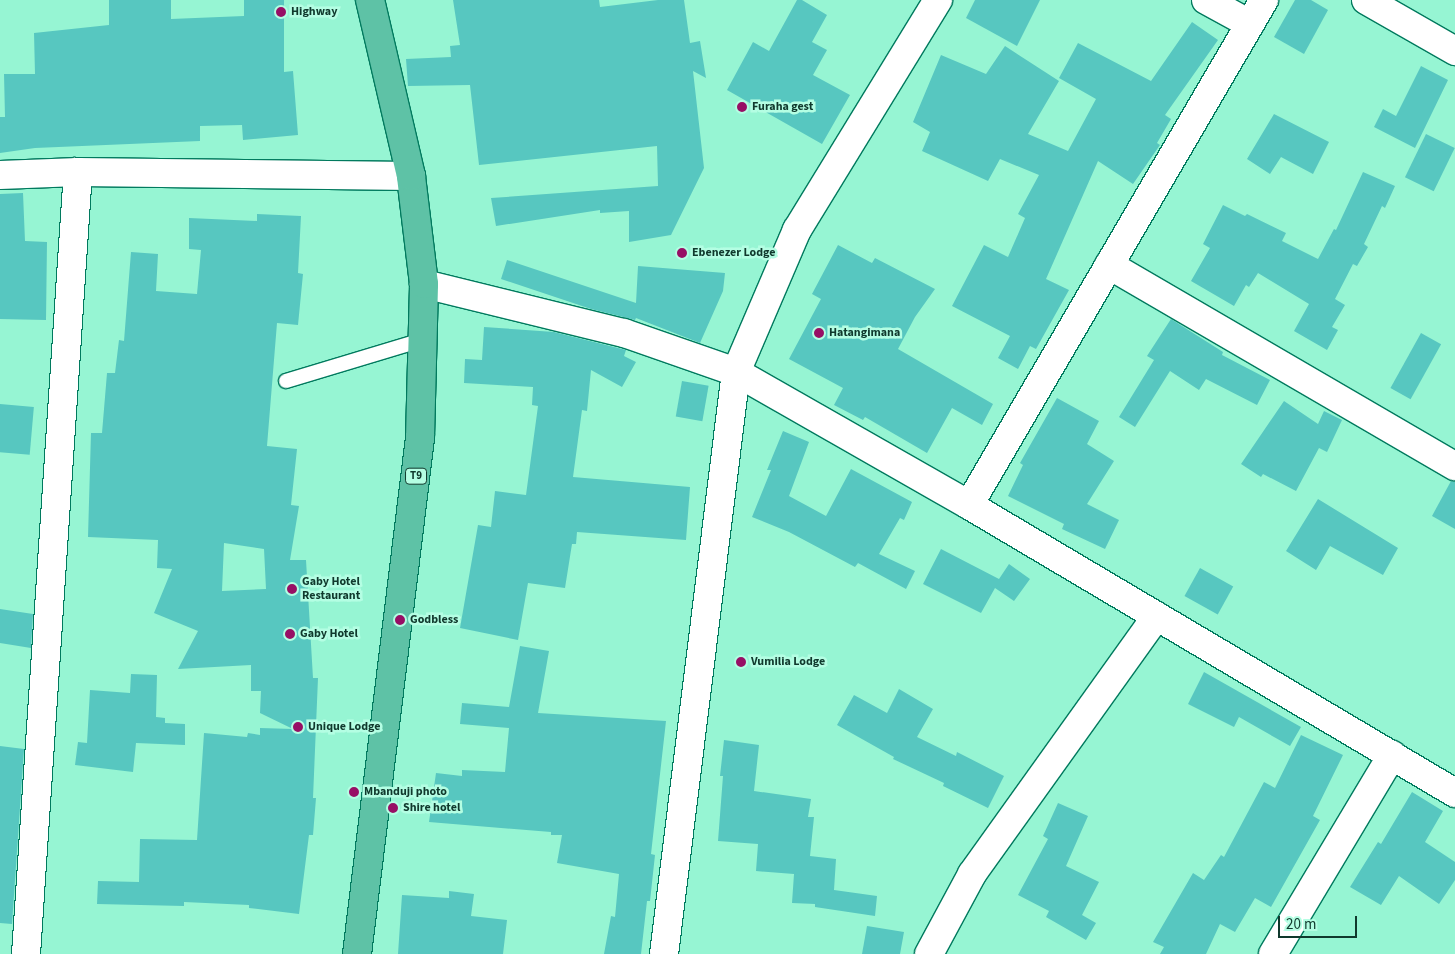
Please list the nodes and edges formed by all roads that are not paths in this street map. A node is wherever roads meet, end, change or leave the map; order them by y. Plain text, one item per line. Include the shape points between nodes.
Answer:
1 (370, 0) edge
2 (938, 0) edge
3 (1206, 0) edge
4 (1264, 0) edge
5 (1366, 0) edge
6 (1250, 24) junction
7 (1455, 51) edge
8 (78, 172) junction
9 (0, 175) edge
10 (411, 176) junction
11 (1109, 265) junction
12 (424, 284) junction
13 (422, 340) junction
14 (736, 372) junction
15 (286, 381) dead end
16 (1455, 466) edge
17 (969, 505) junction
18 (1157, 616) junction
19 (1392, 755) junction
20 (1455, 792) edge
21 (26, 954) edge
22 (357, 954) edge
23 (664, 954) edge
24 (929, 954) edge
25 (1273, 954) edge

1 - 10 highway, T9
2 - 14 street via 798,230
3 - 6 street
4 - 6 street
5 - 7 street
6 - 11 street
8 - 9 street
8 - 10 street
8 - 21 street
10 - 12 highway, T9
11 - 16 street
11 - 17 street
12 - 13 highway, T9
12 - 14 street via 624,333
13 - 15 lane
13 - 22 highway, T9 via 420,438
14 - 17 street
14 - 23 street
17 - 18 street
18 - 19 street
18 - 24 street via 972,874
19 - 20 street
19 - 25 street

